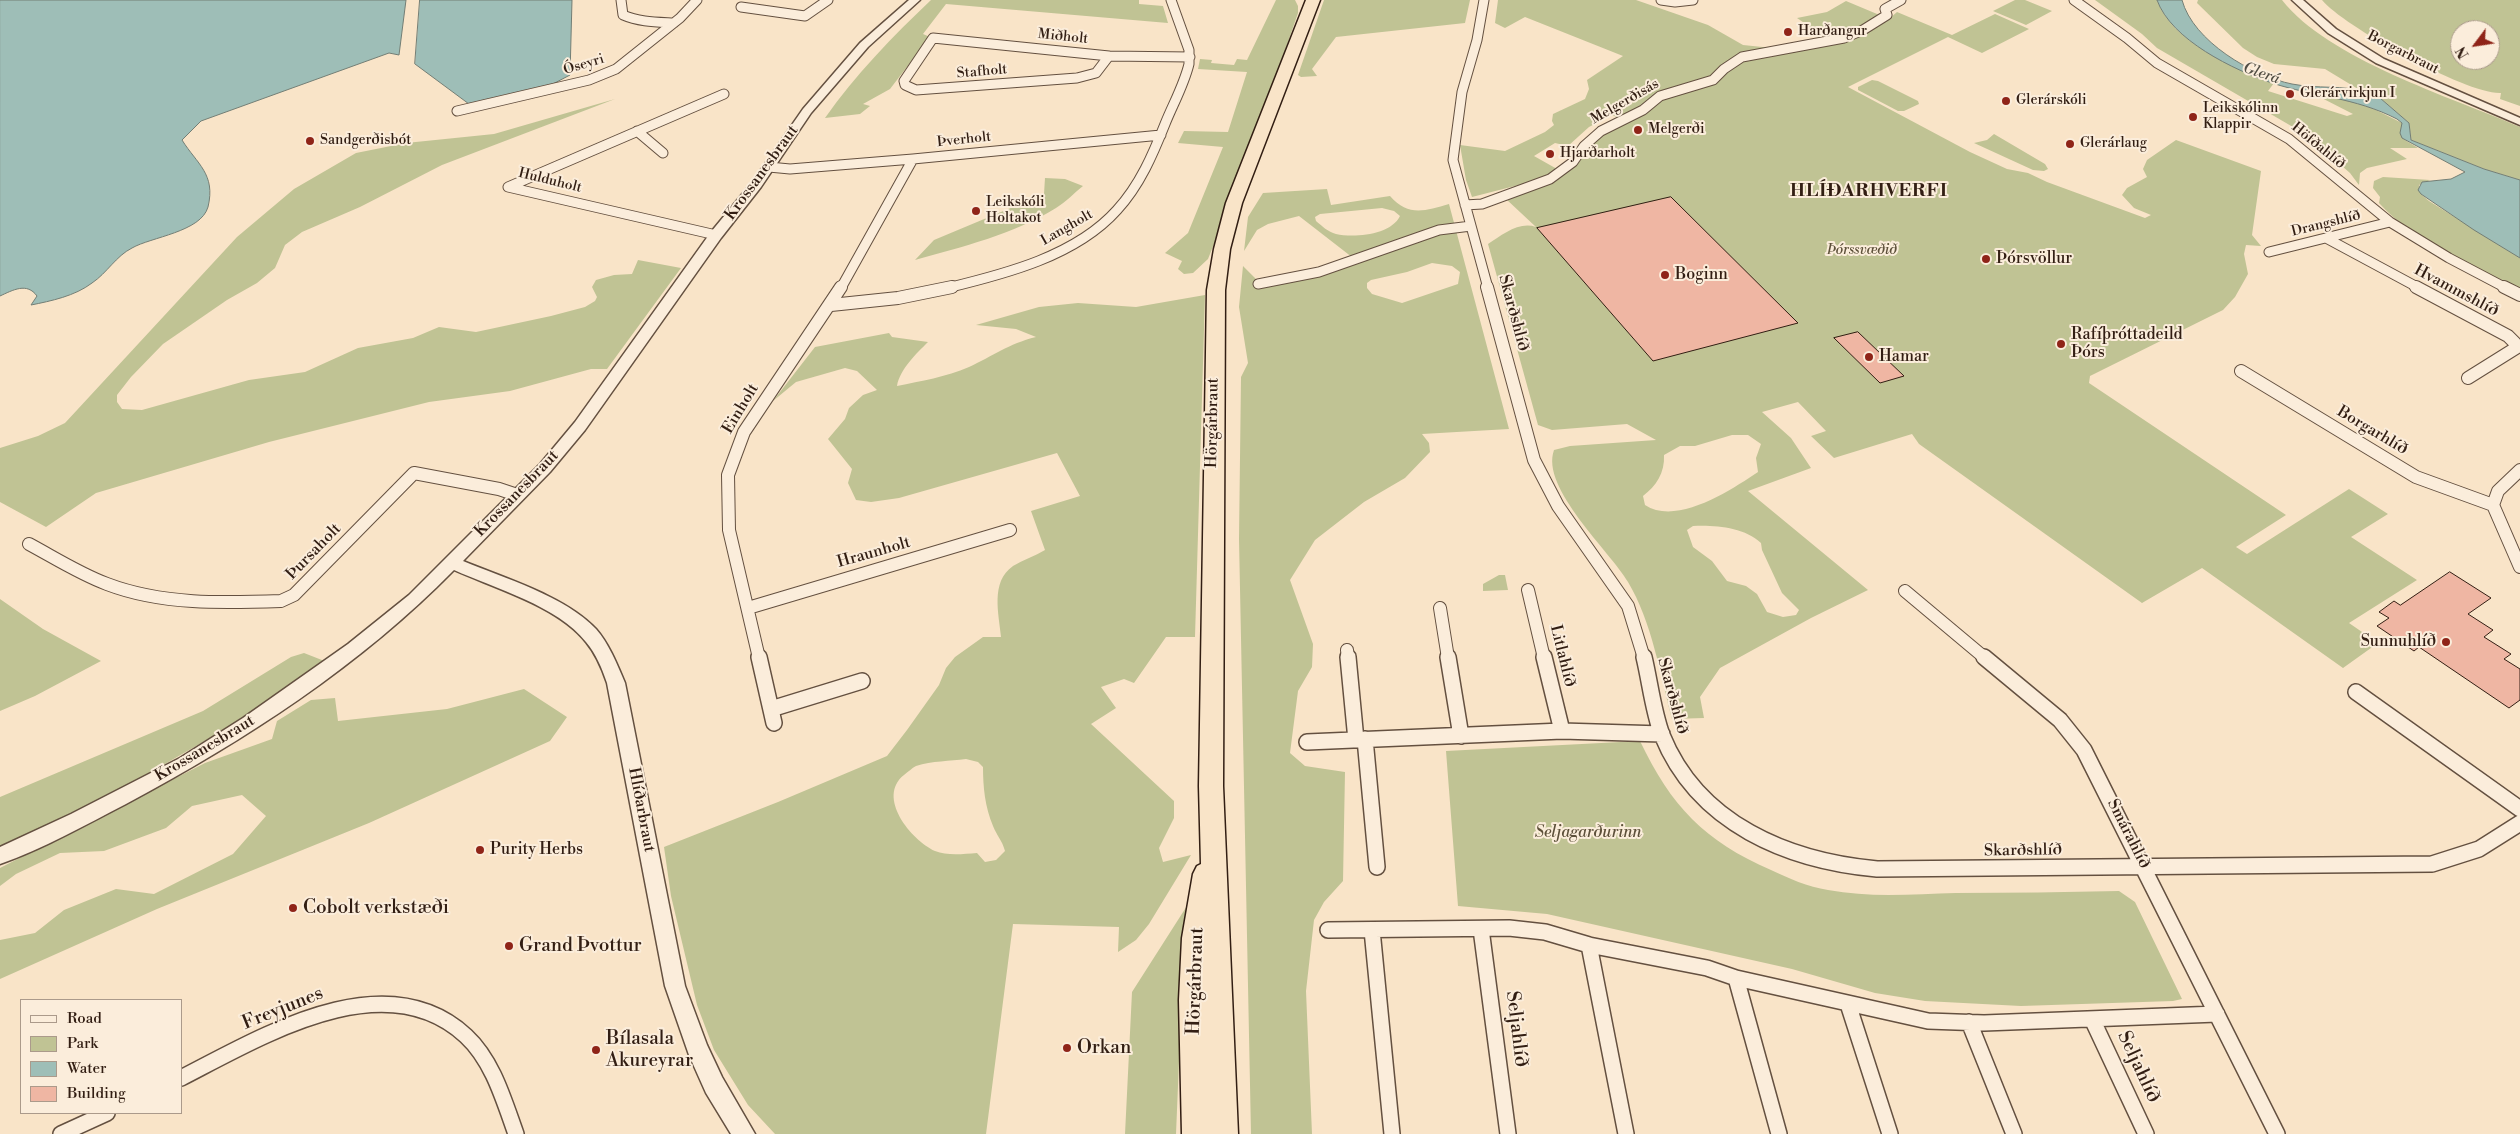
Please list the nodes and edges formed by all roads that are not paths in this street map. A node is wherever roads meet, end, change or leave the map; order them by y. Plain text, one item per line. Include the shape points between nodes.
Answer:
1 (621, 0) edge
2 (697, 0) edge
3 (828, 0) edge
4 (915, 0) edge
5 (1171, 0) edge
6 (1302, 0) edge
7 (1313, 0) edge
8 (1484, 0) edge
9 (1661, 0) edge
10 (1693, 0) edge
11 (1901, 0) edge
12 (2074, 0) edge
13 (2297, 0) edge
14 (741, 7) dead end
15 (674, 23) junction
16 (1301, 32) junction
17 (933, 38) joint
18 (2355, 45) junction
19 (1109, 56) junction
20 (1190, 57) junction
21 (724, 94) dead end
22 (457, 111) dead end
23 (2520, 114) edge
24 (2520, 122) edge
25 (637, 131) junction
26 (1161, 135) junction
27 (663, 153) dead end
28 (913, 159) junction
29 (769, 167) junction
30 (1465, 205) junction
31 (2390, 222) junction
32 (1471, 226) junction
33 (716, 235) junction
34 (2326, 238) junction
35 (2269, 252) dead end
36 (1258, 284) dead end
37 (2520, 295) edge
38 (831, 305) junction
39 (2241, 371) dead end
40 (2468, 378) dead end
41 (2520, 470) edge
42 (518, 495) junction
43 (2493, 505) junction
44 (1010, 530) dead end
45 (29, 544) dead end
46 (451, 562) junction
47 (2520, 567) edge
48 (1528, 590) dead end
49 (1905, 591) dead end
50 (748, 608) junction
51 (1440, 608) dead end
52 (1347, 650) dead end
53 (862, 681) dead end
54 (2356, 692) dead end
55 (1562, 731) junction
56 (1662, 734) junction
57 (1461, 736) junction
58 (1361, 740) junction
59 (1307, 742) dead end
60 (2520, 809) edge
61 (2520, 823) edge
62 (1212, 829) junction
63 (0, 856) edge
64 (1377, 866) dead end
65 (2144, 867) junction
66 (1481, 929) junction
67 (1328, 930) dead end
68 (1372, 930) junction
69 (1590, 945) junction
70 (1736, 978) junction
71 (1848, 1004) junction
72 (2218, 1014) junction
73 (2092, 1019) junction
74 (1969, 1022) junction
75 (182, 1078) edge
76 (714, 1085) junction
77 (105, 1114) edge
78 (61, 1134) edge
79 (516, 1134) edge
80 (731, 1134) edge
81 (744, 1134) edge
82 (1196, 1134) edge
83 (1224, 1134) edge
84 (1392, 1134) edge
85 (1508, 1134) edge
86 (1626, 1134) edge
87 (1779, 1134) edge
88 (1890, 1134) edge
89 (2014, 1134) edge
90 (2146, 1134) edge
91 (2278, 1134) edge

1 - 15 street via 623,15 628,18
2 - 15 street, Óseyri
3 - 14 street via 805,16
4 - 29 street, Krossanesbraut via 839,72 807,111
5 - 20 street
6 - 16 highway, Hörgárbraut
7 - 16 highway, Hörgárbraut
8 - 30 street, Skarðshlíð via 1462,92 1452,160
9 - 10 street
11 - 30 street, Melgerðisás via 1885,9 1887,15 1852,35 1742,57 1713,80 1660,96 1643,110 1601,131 1584,146 1573,162 1550,179 1482,204
12 - 31 street, Höfðahlíð via 2157,63 2289,139
13 - 18 street, Borgarbraut via 2332,31
15 - 22 street, Óseyri via 616,69 601,76
16 - 62 highway, Hörgárbraut via 1234,203 1216,290
17 - 19 street, Miðholt
17 - 19 street, Stafholt via 904,81 909,88 927,90 1087,76 1102,68
18 - 23 street, Borgarbraut via 2425,78
18 - 24 street, Borgarbraut via 2403,72
19 - 20 street, Miðholt
20 - 26 street, Langholt
21 - 25 street, Hulduholt
25 - 27 street
25 - 33 street, Hulduholt via 508,187
26 - 28 street, Þverholt
26 - 38 street, Langholt via 1139,180 1122,204 1106,221 1079,239 1028,264 956,285 863,304
28 - 29 street, Þverholt via 790,169
28 - 38 street, Einholt
29 - 33 street, Krossanesbraut
30 - 32 street, Skarðshlíð
31 - 34 street, Drangshlíð
31 - 37 street, Höfðahlíð via 2449,258
32 - 36 street via 1439,230 1319,272
32 - 56 street, Skarðshlíð via 1534,460 1558,506 1628,606 1638,633
33 - 42 street, Krossanesbraut via 580,426
34 - 35 street, Drangshlíð
34 - 40 street, Hvammshlíð via 2515,342 2516,348
38 - 50 street, Einholt via 744,432 728,475 729,530
39 - 43 street, Borgarhlíð via 2416,477
41 - 43 street via 2498,491
42 - 45 street, Þursaholt via 414,472 294,595 281,601 192,602 155,595 108,584
42 - 46 street, Krossanesbraut
43 - 47 street
44 - 50 street, Hraunholt
46 - 63 street, Krossanesbraut via 415,599 354,649 248,724 171,771
46 - 76 street, Hlíðarbraut via 566,616 587,632 604,653 616,683 676,986
48 - 55 street, Litlahlíð
49 - 65 street, Smárahlíð via 2071,732 2100,780
50 - 53 street, Einholt via 772,716
51 - 57 street
52 - 58 street
54 - 60 street
55 - 56 street
55 - 57 street
56 - 65 street, Skarðshlíð via 1677,765 1712,806 1757,838 1813,861 1877,869
57 - 58 street
58 - 59 street
58 - 64 street
61 - 65 street, Skarðshlíð via 2488,846 2432,864
62 - 82 highway, Hörgárbraut via 1194,938
62 - 83 highway, Hörgárbraut
65 - 72 street, Smárahlíð
66 - 68 street, Seljahlíð
66 - 69 street, Seljahlíð via 1545,932
66 - 85 street, Seljahlíð
67 - 68 street, Seljahlíð
68 - 84 street
69 - 70 street, Seljahlíð via 1707,968
69 - 86 street
70 - 71 street, Seljahlíð
70 - 87 street
71 - 74 street, Seljahlíð via 1928,1021
71 - 88 street
72 - 73 street, Seljahlíð
72 - 91 street, Smárahlíð
73 - 74 street, Seljahlíð
73 - 90 street, Seljahlíð
74 - 89 street
75 - 79 street, Freyjunes via 315,1016 358,1005 382,1003 424,1009 447,1019 467,1037 487,1065
76 - 80 street
76 - 81 street, Hlíðarbraut
77 - 78 street

